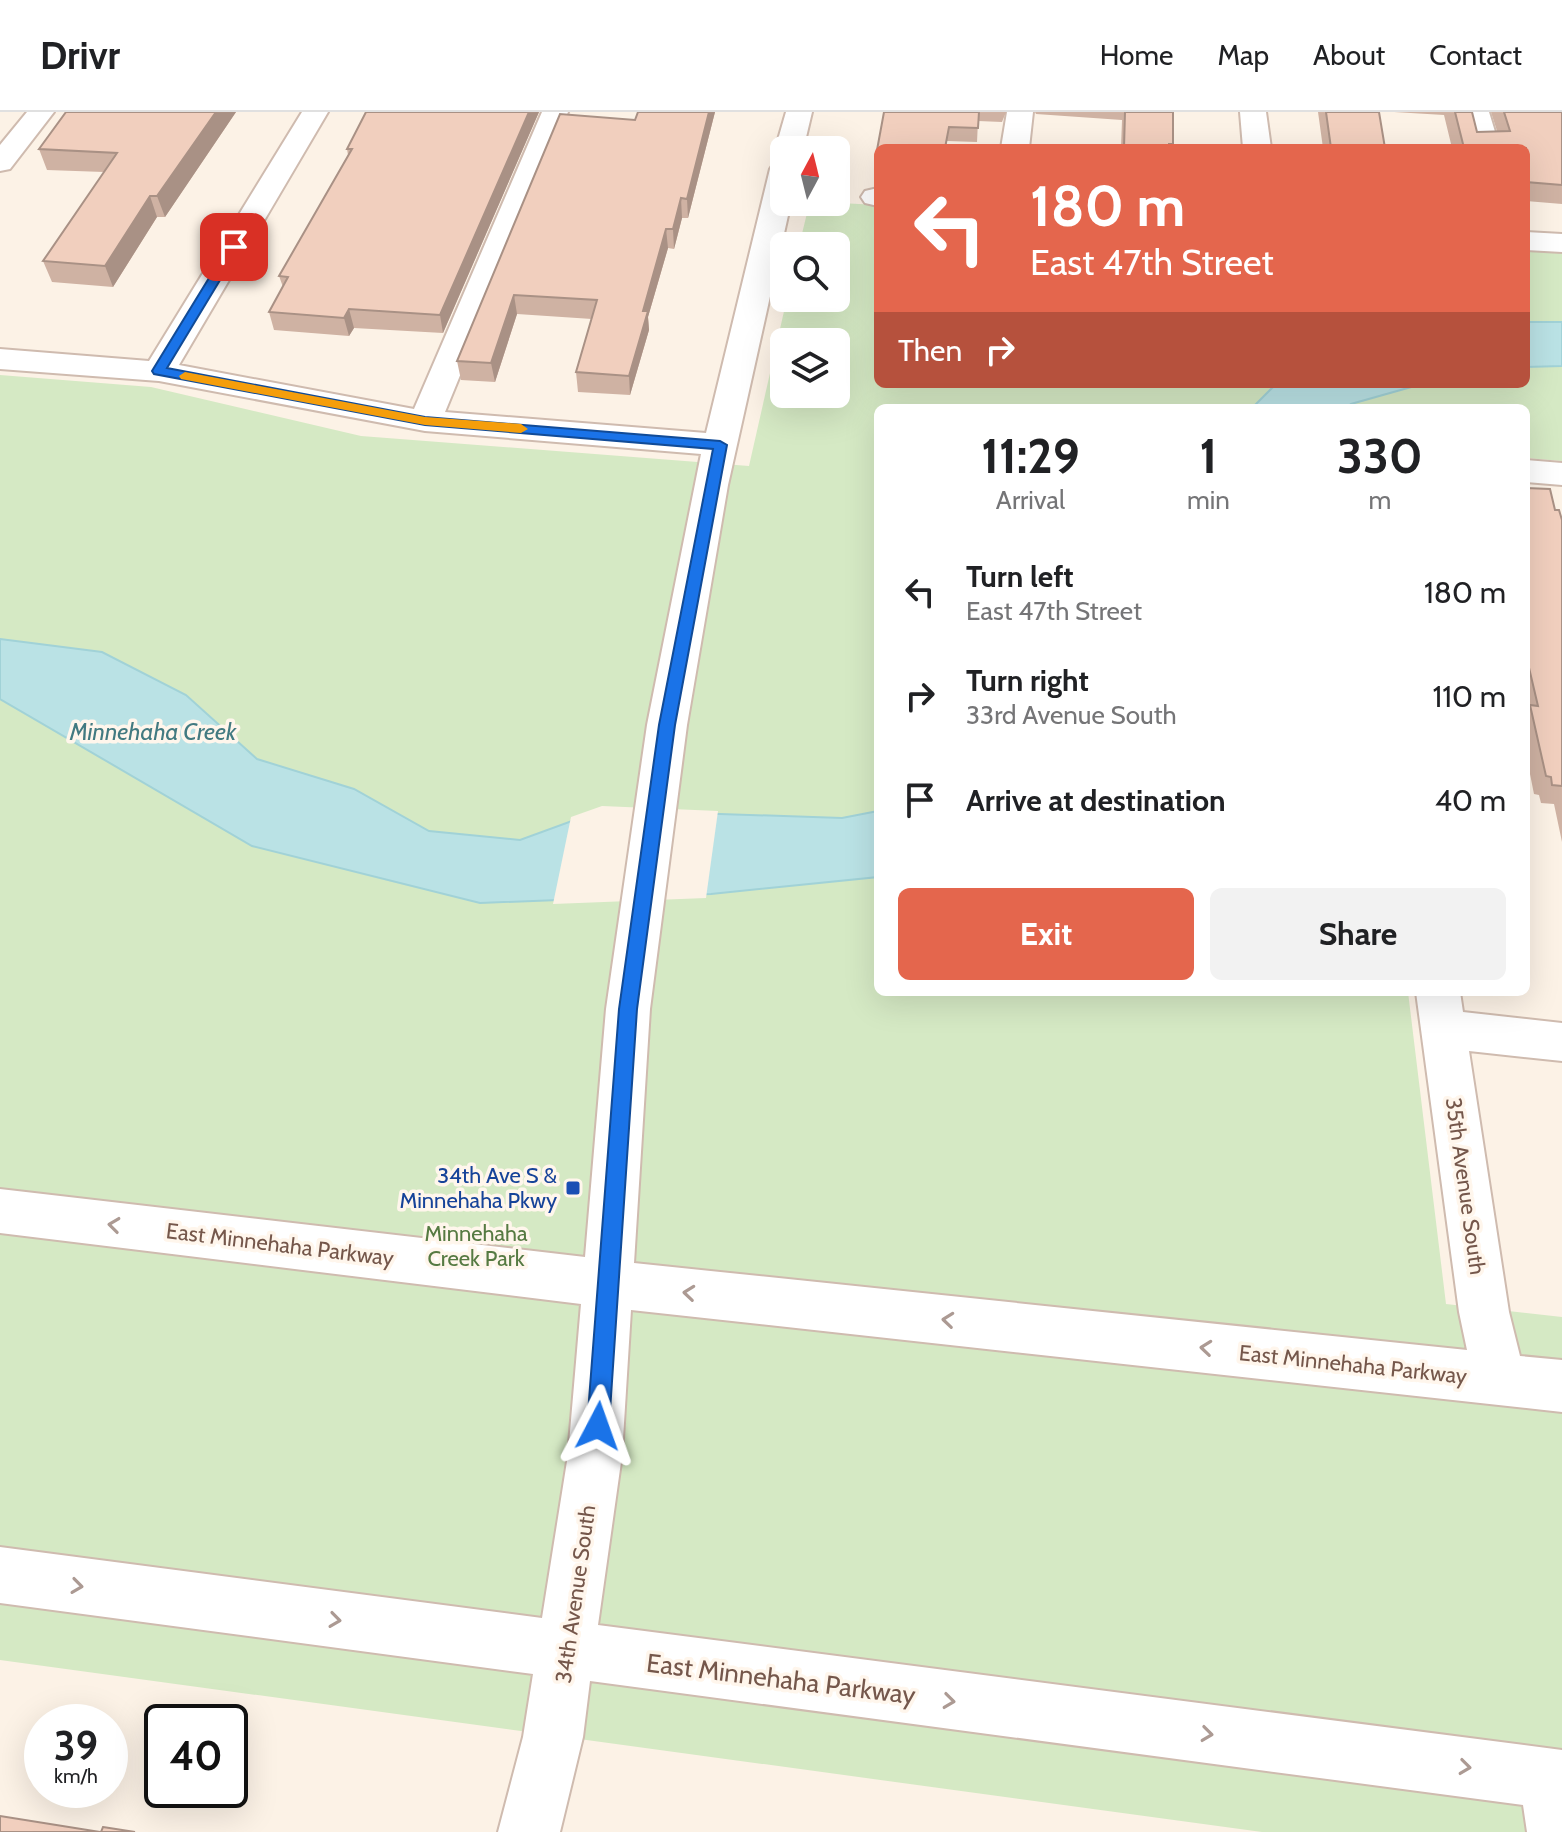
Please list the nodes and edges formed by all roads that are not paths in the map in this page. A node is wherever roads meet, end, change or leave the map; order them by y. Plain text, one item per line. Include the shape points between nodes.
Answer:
1 (41, 112) edge
2 (315, 112) edge
3 (555, 112) edge
4 (799, 112) edge
5 (1020, 112) edge
6 (1253, 112) edge
7 (1476, 112) edge
8 (793, 136) edge
9 (1016, 144) edge
10 (1257, 144) edge
11 (1485, 144) edge
12 (0, 163) edge
13 (773, 216) edge
14 (1530, 241) edge
15 (1562, 243) edge
16 (0, 359) edge
17 (159, 371) junction
18 (425, 421) junction
19 (720, 445) junction
20 (1530, 471) edge
21 (1562, 474) edge
22 (1440, 1011) edge
23 (1562, 1042) edge
24 (0, 1211) edge
25 (609, 1282) junction
26 (1499, 1379) junction
27 (1562, 1386) edge
28 (0, 1575) edge
29 (566, 1651) junction
30 (1556, 1797) edge
31 (529, 1832) edge

1 - 12 street
2 - 17 street
3 - 18 street
4 - 8 street
5 - 9 street
6 - 10 street
7 - 11 street
13 - 19 street, 34th Avenue South
14 - 15 street
16 - 17 street
17 - 18 street
18 - 19 street
19 - 25 street, 34th Avenue South via 667,725 628,1009
20 - 21 street
22 - 23 street
22 - 26 street, 35th Avenue South via 1484,1312
25 -> 24 street, East Minnehaha Parkway
26 -> 25 street, East Minnehaha Parkway
25 - 29 street, 34th Avenue South via 595,1455
26 - 27 street, East Minnehaha Parkway
28 -> 29 street, East Minnehaha Parkway
29 -> 30 street, East Minnehaha Parkway
29 - 31 street, 34th Avenue South via 553,1738

